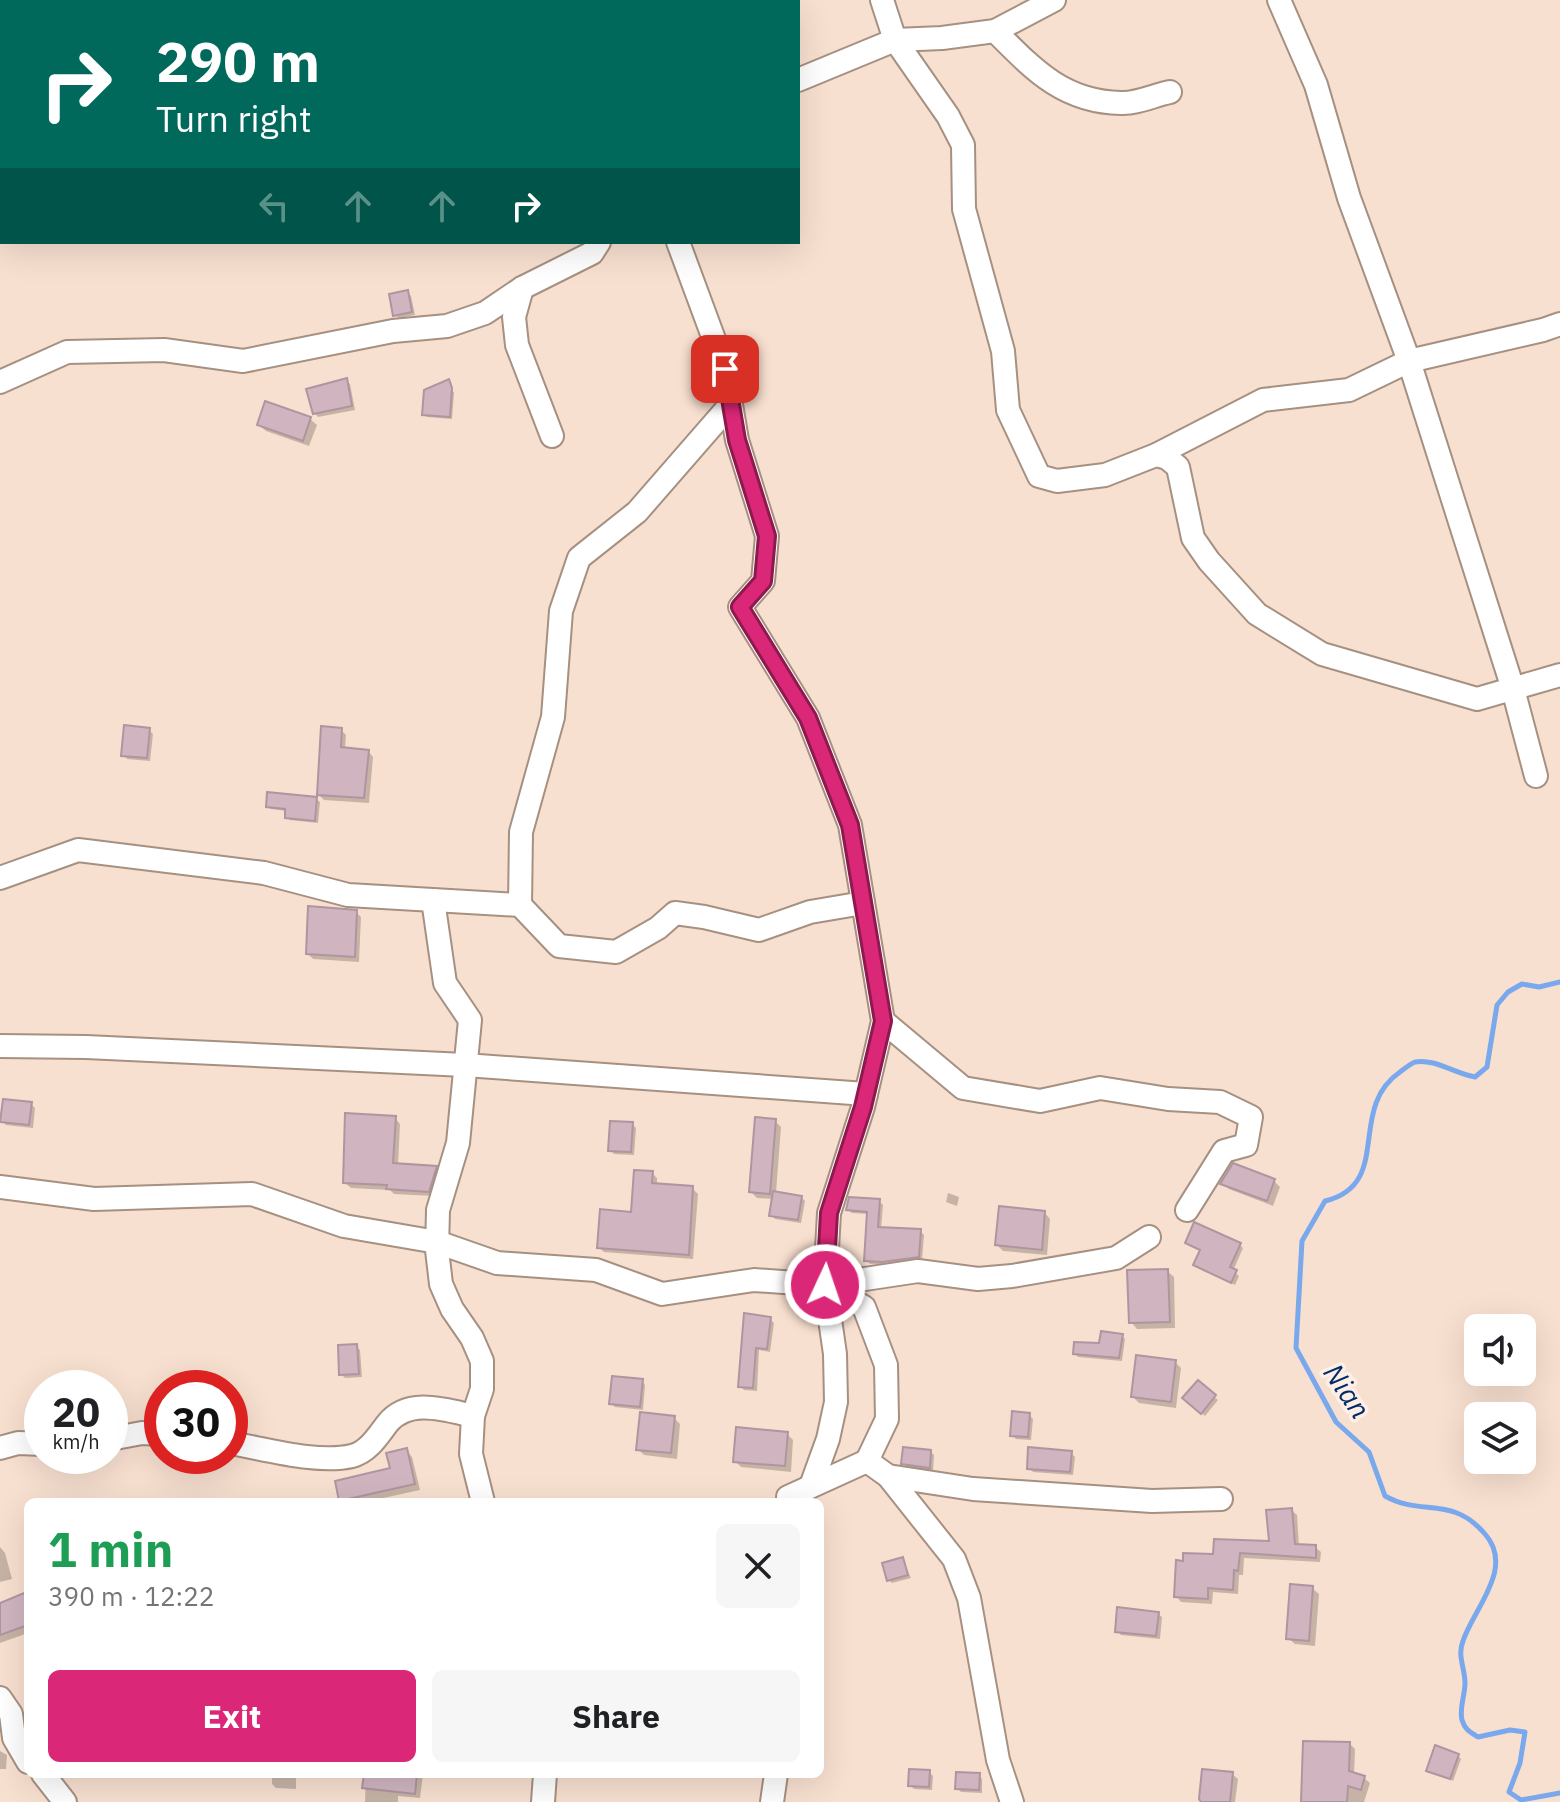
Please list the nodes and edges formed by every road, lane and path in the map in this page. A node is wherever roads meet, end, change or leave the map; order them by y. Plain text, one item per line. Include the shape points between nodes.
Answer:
1 (882, 0) edge
2 (1054, 0) edge
3 (1279, 0) edge
4 (995, 31) junction
5 (895, 40) junction
6 (800, 79) edge
7 (1170, 92) dead end
8 (598, 244) edge
9 (679, 244) edge
10 (522, 288) junction
11 (1560, 324) edge
12 (1409, 361) junction
13 (0, 382) edge
14 (731, 404) junction
15 (552, 436) dead end
16 (1156, 455) junction
17 (1560, 675) edge
18 (1513, 689) junction
19 (1536, 776) dead end
20 (0, 878) edge
21 (433, 900) junction
22 (863, 903) junction
23 (520, 905) junction
24 (883, 1021) junction
25 (0, 1046) edge
26 (465, 1065) junction
27 (866, 1094) junction
28 (0, 1187) edge
29 (1187, 1210) dead end
30 (1149, 1237) dead end
31 (437, 1242) junction
32 (825, 1285) junction
33 (473, 1416) junction
34 (24, 1443) edge
35 (248, 1446) edge
36 (0, 1448) edge
37 (867, 1461) junction
38 (888, 1476) junction
39 (811, 1486) junction
40 (482, 1498) edge
41 (788, 1498) edge
42 (1221, 1499) dead end
43 (0, 1698) edge
44 (24, 1755) edge
45 (46, 1778) edge
46 (545, 1778) edge
47 (775, 1778) edge
48 (65, 1802) edge
49 (543, 1802) edge
50 (772, 1802) edge
51 (1012, 1802) edge

1 - 5 street
2 - 4 street
3 - 12 street via 1316,85 1349,198
4 - 5 street
4 - 7 street via 1044,79 1075,96 1123,104
5 - 6 street
5 - 16 street via 963,145 964,209 1003,351 1008,410 1039,476 1057,481 1105,475
8 - 10 street via 592,253
9 - 14 street via 714,333
10 - 13 street via 485,313 447,326 393,331 243,361 164,350 67,352
10 - 15 street via 514,317 517,345
11 - 12 street
12 - 16 street via 1349,390 1263,400
12 - 18 street
14 - 22 street via 767,536 763,581 740,607 808,718 850,825
14 - 23 street via 637,512 579,558 561,611 553,717 521,832
16 - 18 street via 1178,467 1193,538 1257,614 1322,654 1477,699
17 - 18 street
18 - 19 street
20 - 21 street via 78,850 264,873 348,895
21 - 23 street
21 - 26 street via 445,983 470,1020
22 - 23 street via 810,912 759,930 675,913 616,952 559,946
22 - 24 street
24 - 27 street
24 - 29 street via 963,1088 1040,1101 1100,1088 1220,1102 1251,1117 1246,1145 1224,1151
25 - 26 street
26 - 27 street
26 - 31 street via 458,1143 438,1210
27 - 32 street via 829,1213
28 - 31 street via 94,1199 252,1194 344,1226
30 - 32 street via 1116,1258 1012,1276 978,1279 918,1271
31 - 32 street via 497,1263 596,1270 662,1294 754,1280
31 - 33 street via 441,1284 482,1361 482,1389
32 - 37 street via 864,1307 886,1365 887,1419
32 - 39 street via 836,1402
33 - 35 street via 411,1408 389,1421 378,1439 355,1456 328,1459
33 - 40 street via 471,1454
34 - 36 street
37 - 38 street
37 - 39 street
38 - 42 street via 1017,1492 1152,1501
38 - 51 street via 954,1559 969,1598 998,1760
39 - 41 street
43 - 44 street
45 - 48 street
46 - 49 street
47 - 50 street

